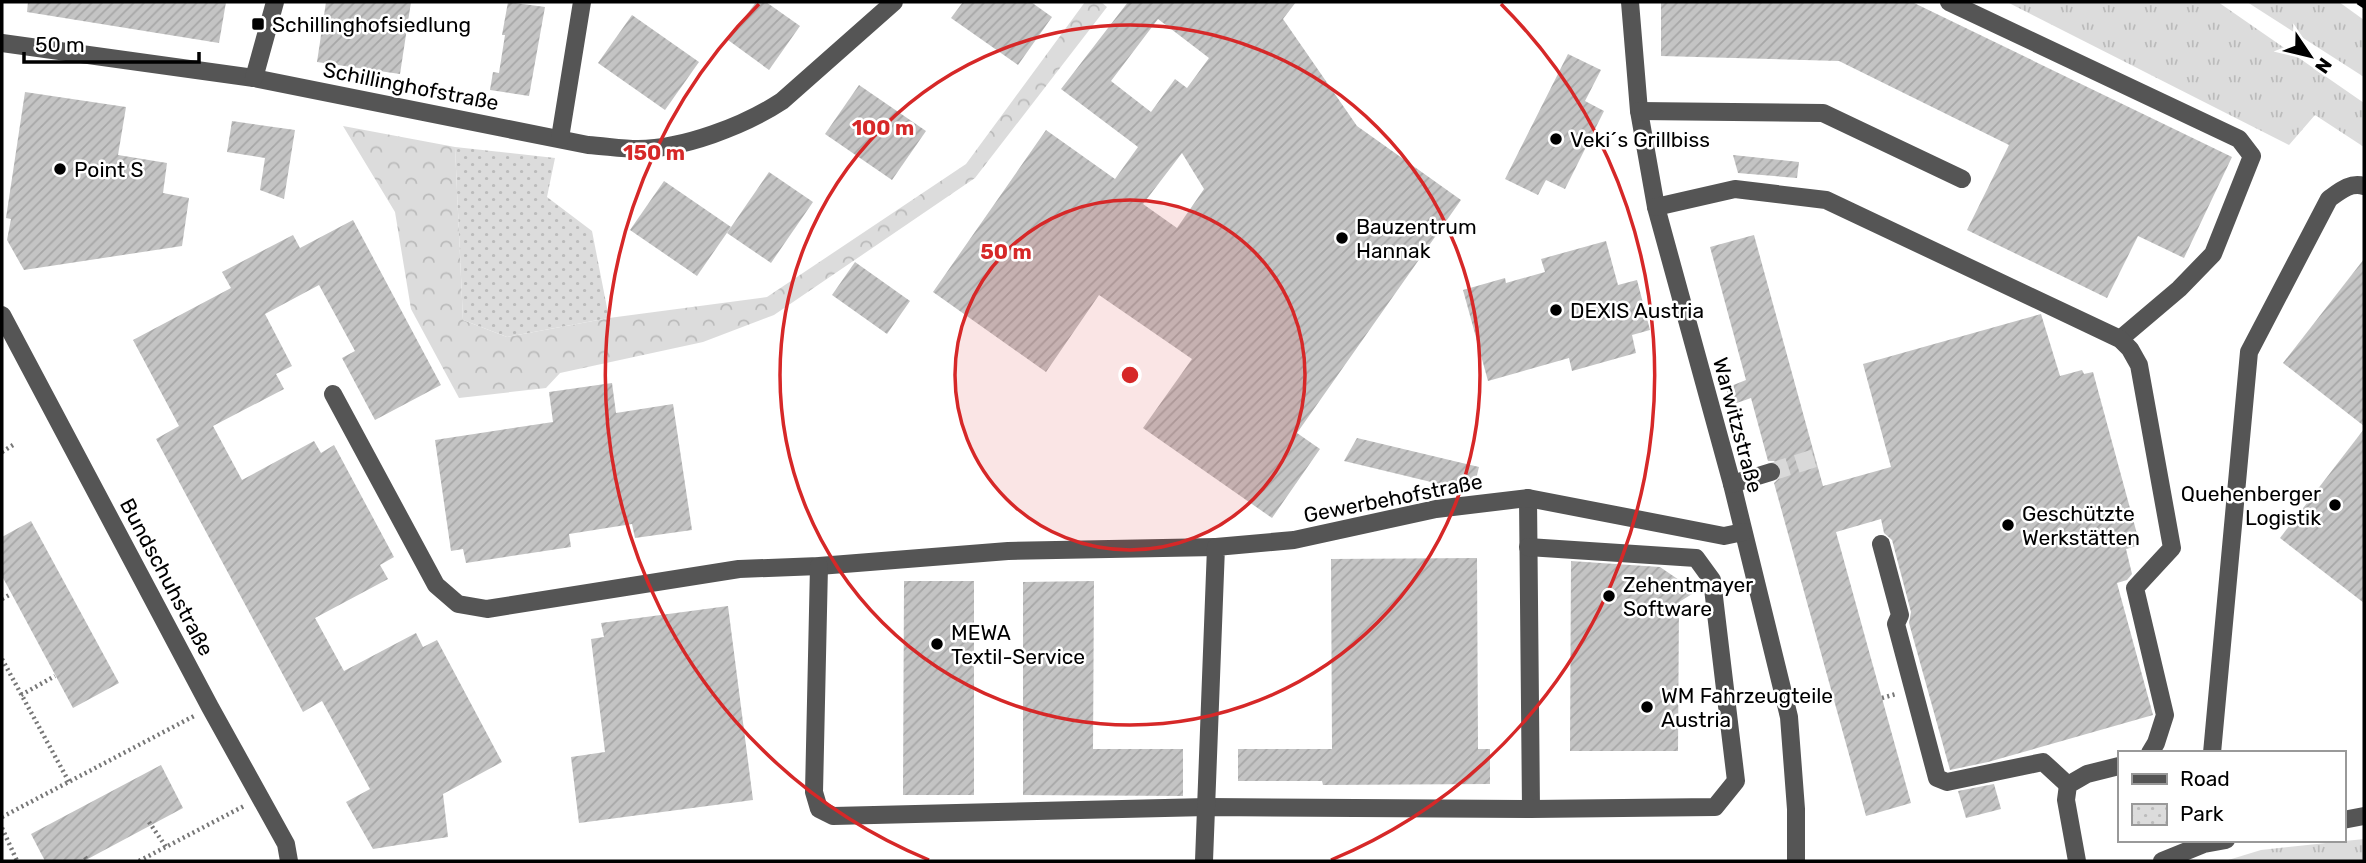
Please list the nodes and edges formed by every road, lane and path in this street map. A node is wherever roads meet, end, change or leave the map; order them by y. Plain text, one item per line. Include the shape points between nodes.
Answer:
1 (275, 2) edge
2 (582, 2) edge
3 (894, 2) edge
4 (1630, 2) edge
5 (1949, 2) edge
6 (2, 43) edge
7 (254, 78) junction
8 (1639, 111) junction
9 (560, 138) junction
10 (1962, 179) dead end
11 (2364, 186) edge
12 (1656, 206) junction
13 (2, 315) edge
14 (2120, 339) junction
15 (333, 394) dead end
16 (13, 445) dead end
17 (2, 452) edge
18 (1771, 472) tunnel mouth
19 (1732, 484) junction
20 (1528, 498) junction
21 (1743, 532) junction
22 (1881, 544) dead end
23 (1216, 547) junction
24 (1528, 547) junction
25 (820, 566) junction
26 (11, 594) dead end
27 (2, 599) edge
28 (2, 659) edge
29 (55, 676) dead end
30 (21, 695) junction
31 (210, 707) junction
32 (2151, 751) edge
33 (2212, 751) edge
34 (2118, 765) edge
35 (69, 782) junction
36 (2068, 785) junction
37 (260, 798) junction
38 (1207, 807) junction
39 (1531, 809) junction
40 (2364, 816) edge
41 (2, 817) edge
42 (2345, 820) edge
43 (149, 822) dead end
44 (2, 828) edge
45 (2204, 842) edge
46 (166, 847) junction
47 (17, 861) edge
48 (139, 861) edge
49 (289, 861) edge
50 (1204, 861) edge
51 (1797, 861) edge
52 (2077, 861) edge
53 (2162, 861) edge

1 - 7 street
2 - 9 street
3 - 9 street, Schillinghofstraße via 769,110 690,143 639,149
4 - 8 street, Warwitzstraße
5 - 14 street via 2239,139 2252,156 2213,254
6 - 7 street, Schillinghofstraße
7 - 9 street, Schillinghofstraße
8 - 10 street via 1823,113
8 - 12 street, Warwitzstraße
11 - 33 street via 2347,186 2329,199 2249,352
12 - 14 street via 1735,189 1826,200
12 - 19 street, Warwitzstraße
13 - 31 street, Bundschuhstraße
14 - 32 street via 2139,365 2172,548 2135,588 2165,715
15 - 25 street, Gewerbehofstraße via 436,585 458,604 487,609 739,569
16 - 17 path
18 - 19 street
19 - 21 street, Warwitzstraße
20 - 21 street, Gewerbehofstraße via 1724,536
20 - 23 street, Gewerbehofstraße via 1436,509 1294,540
20 - 24 street
21 - 51 street, Warwitzstraße via 1788,717
22 - 36 street via 1900,615 1896,624 1937,778 1947,782 2043,761
23 - 25 street, Gewerbehofstraße via 1008,551
23 - 38 street
24 - 39 street
24 - 39 street via 1696,558 1712,580 1736,781 1715,807
25 - 38 street via 814,792 819,809 834,817
26 - 27 path
28 - 30 path
29 - 30 path
30 - 35 path
31 - 35 path
31 - 37 street, Bundschuhstraße
34 - 36 street
35 - 41 path
36 - 52 street via 2066,800
37 - 46 path
37 - 49 street, Bundschuhstraße via 286,844
38 - 39 street
38 - 50 street
40 - 42 street
43 - 46 path
44 - 47 path
45 - 53 street
46 - 48 path

